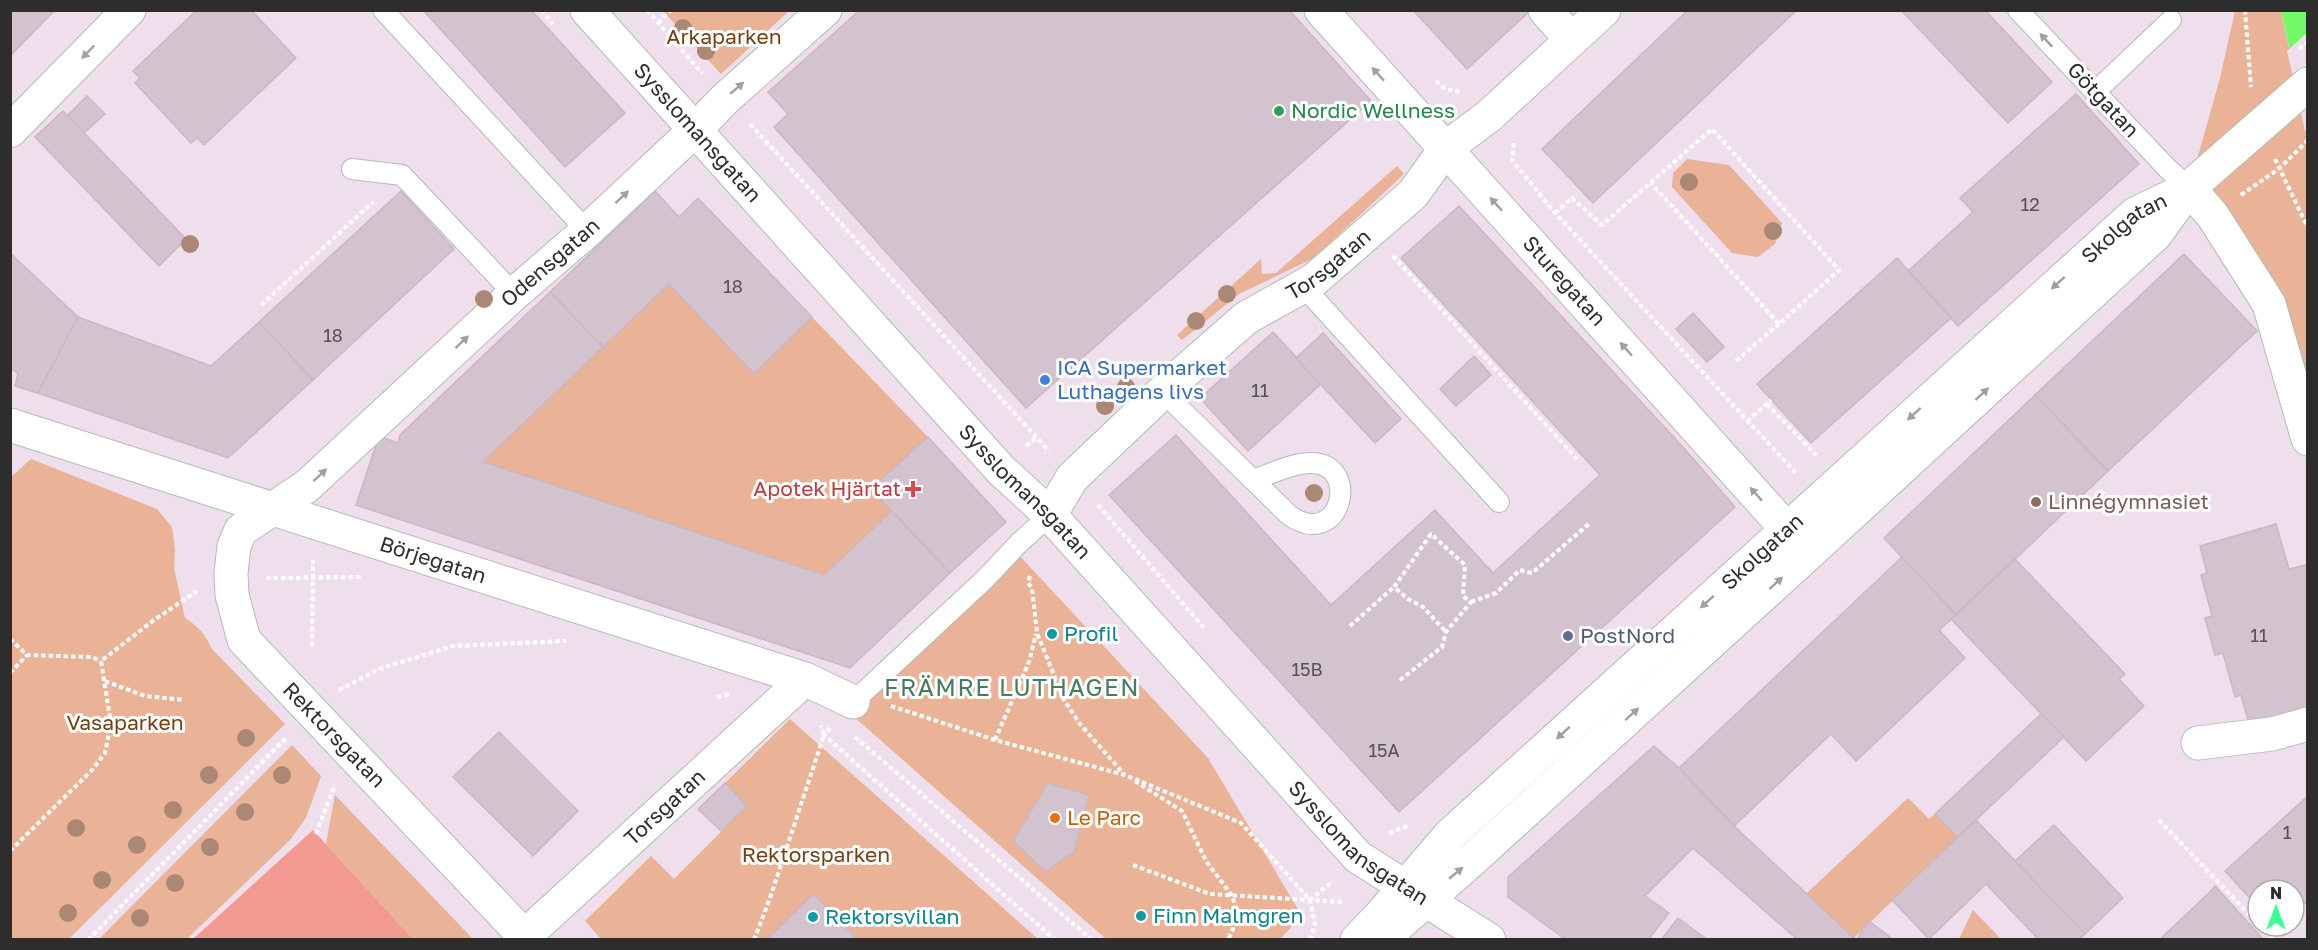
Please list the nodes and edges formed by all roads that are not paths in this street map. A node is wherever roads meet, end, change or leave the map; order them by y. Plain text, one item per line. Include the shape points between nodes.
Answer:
1 (129, 10) edge
2 (383, 10) edge
3 (586, 10) edge
4 (825, 10) edge
5 (1321, 10) edge
6 (1545, 10) edge
7 (1604, 10) edge
8 (2018, 10) edge
9 (2171, 20) dead end
10 (1572, 40) junction
11 (2300, 91) edge
12 (2095, 92) junction
13 (696, 129) junction
14 (10, 132) edge
15 (1446, 148) junction
16 (352, 169) dead end
17 (2189, 188) junction
18 (587, 231) junction
19 (1303, 286) junction
20 (514, 294) junction
21 (1163, 392) junction
22 (12, 427) edge
23 (2307, 439) edge
24 (1253, 480) dead end
25 (1499, 502) dead end
26 (272, 509) junction
27 (1050, 515) junction
28 (1787, 529) junction
29 (1808, 554) junction
30 (805, 679) junction
31 (853, 702) joint
32 (2307, 724) edge
33 (2198, 743) dead end
34 (1415, 893) junction
35 (527, 938) edge
36 (1357, 939) edge
37 (1381, 939) edge
38 (1489, 939) edge

1 -> 14 street
2 - 18 lane
3 - 13 street, Sysslomansgatan
13 -> 4 street, Odensgatan
15 -> 5 street, Sturegatan
6 - 10 street
7 - 10 street, Torsgatan
12 -> 8 lane, Götgatan
9 - 12 lane
10 - 15 street, Torsgatan via 1489,116
11 - 17 street, Skolgatan
12 - 17 lane, Götgatan
18 -> 13 street, Odensgatan
13 - 27 street, Sysslomansgatan via 1002,470
15 - 19 street, Torsgatan via 1413,194
28 -> 15 street, Sturegatan
16 - 20 lane via 402,175
17 - 23 street via 2213,216 2269,303
17 -> 28 street, Skolgatan via 2134,214
29 -> 17 street, Skolgatan via 2156,234
18 - 20 street, Odensgatan
19 - 21 street, Torsgatan via 1246,318
19 - 25 lane
26 -> 20 street, Odensgatan via 307,486
21 - 24 lane
21 - 27 street, Torsgatan via 1072,478
22 - 26 street, Börjegatan
26 - 30 street, Börjegatan
26 - 35 street, Rektorsgatan via 241,530 234,546 232,595 244,640 324,702 357,758
27 - 31 lane
27 - 34 street, Sysslomansgatan via 1358,857
28 - 29 street, Sturegatan
28 -> 34 street, Skolgatan via 1450,835
34 -> 29 street, Skolgatan via 1473,859
30 - 31 street, Börjegatan
30 - 35 street, Torsgatan
32 - 33 street via 2271,734
34 - 36 street, Skolgatan via 1380,916
34 - 37 street, Skolgatan
34 - 38 street, Sysslomansgatan

